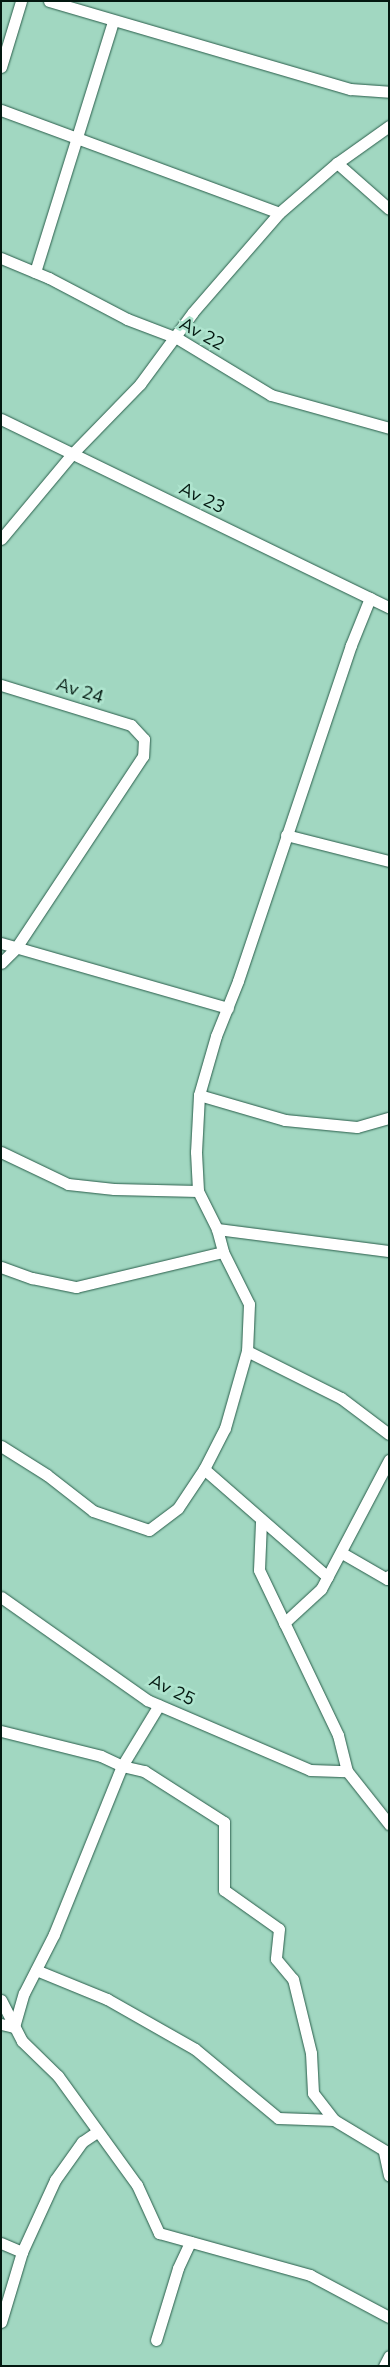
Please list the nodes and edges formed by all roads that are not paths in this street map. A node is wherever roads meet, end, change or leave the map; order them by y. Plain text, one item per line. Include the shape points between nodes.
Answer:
1 (21, 1) edge
2 (49, 1) edge
3 (113, 21) junction
4 (1, 67) edge
5 (389, 92) edge
6 (1, 110) edge
7 (389, 126) edge
8 (77, 136) junction
9 (337, 163) junction
10 (389, 209) edge
11 (279, 213) junction
12 (1, 258) edge
13 (35, 272) junction
14 (177, 338) junction
15 (1, 419) edge
16 (389, 428) edge
17 (72, 454) junction
18 (1, 539) edge
19 (370, 598) junction
20 (389, 607) edge
21 (1, 685) edge
22 (286, 835) junction
23 (389, 861) edge
24 (1, 943) edge
25 (16, 948) junction
26 (1, 963) edge
27 (228, 1008) junction
28 (198, 1095) junction
29 (389, 1118) edge
30 (1, 1152) edge
31 (198, 1191) junction
32 (217, 1229) junction
33 (389, 1251) edge
34 (223, 1252) junction
35 (1, 1267) edge
36 (247, 1351) junction
37 (389, 1434) edge
38 (1, 1446) edge
39 (389, 1460) edge
40 (204, 1469) junction
41 (261, 1522) junction
42 (342, 1554) junction
43 (389, 1576) edge
44 (328, 1577) junction
45 (1, 1597) edge
46 (284, 1623) junction
47 (159, 1705) junction
48 (1, 1731) edge
49 (122, 1766) junction
50 (347, 1771) junction
51 (389, 1824) edge
52 (36, 1970) junction
53 (1, 2000) edge
54 (1, 2024) edge
55 (14, 2028) junction
56 (334, 2120) junction
57 (98, 2132) junction
58 (386, 2152) edge
59 (389, 2175) edge
60 (190, 2242) junction
61 (1, 2243) edge
62 (22, 2252) junction
63 (389, 2317) edge
64 (1, 2322) edge
65 (156, 2340) dead end
66 (389, 2356) edge
67 (384, 2366) edge

1 - 4 street
2 - 3 street
3 - 5 street via 350,89
3 - 8 street
6 - 8 street
7 - 9 street
8 - 11 street
8 - 13 street
9 - 10 street
9 - 11 street
11 - 14 street via 193,312
12 - 13 street, Av 22
13 - 14 street, Av 22 via 127,318
14 - 16 street, Av 22 via 271,395
14 - 17 street via 140,384
15 - 17 street, Av 23
17 - 18 street
17 - 19 street, Av 23
19 - 20 street, Av 23
19 - 22 street
21 - 25 street, Av 24 via 131,725 144,738 143,756
22 - 23 street
22 - 27 street
24 - 25 street
25 - 26 street
25 - 27 street
27 - 28 street
28 - 29 street via 285,1120 357,1127
28 - 31 street
30 - 31 street via 68,1184 114,1189
31 - 32 street
32 - 33 street
32 - 34 street
34 - 35 street via 76,1287 32,1278
34 - 36 street via 249,1304
36 - 37 street via 341,1398
36 - 40 street via 225,1428
38 - 40 street via 47,1475 93,1511 149,1530 178,1508
39 - 42 street
40 - 41 street
41 - 44 street
41 - 46 street via 259,1570
42 - 43 street via 386,1579
42 - 44 street
44 - 46 street via 321,1589
45 - 47 street, Av 25
46 - 50 street via 338,1735
47 - 49 street
47 - 50 street, Av 25 via 310,1770
48 - 49 street via 100,1756
49 - 52 street via 54,1934
49 - 56 street via 144,1771 224,1822 224,1890 278,1929 276,1958 293,1979 311,2053 313,2093
50 - 51 street
52 - 55 street
52 - 56 street via 107,1999 195,2049 278,2118
53 - 55 street
54 - 55 street
55 - 57 street via 58,2076
56 - 58 street
57 - 60 street via 137,2185 159,2233
57 - 62 street via 82,2142 55,2180
58 - 59 street
60 - 63 street via 310,2274
60 - 65 street via 178,2268
61 - 62 street
62 - 64 street
66 - 67 street

